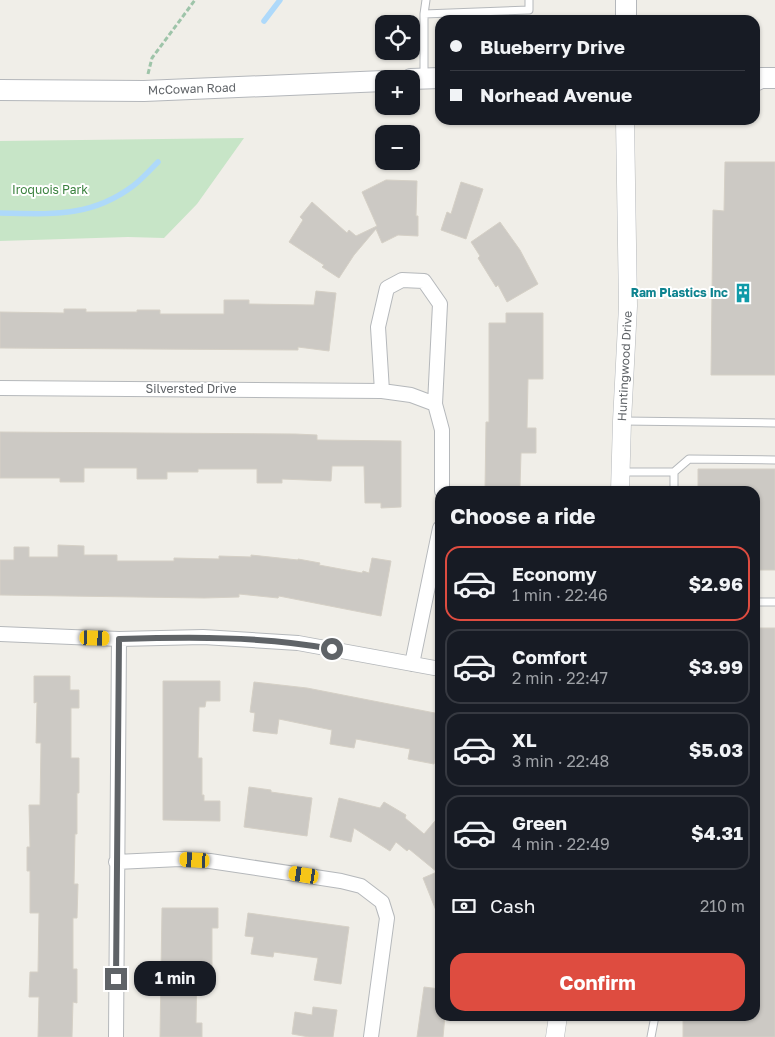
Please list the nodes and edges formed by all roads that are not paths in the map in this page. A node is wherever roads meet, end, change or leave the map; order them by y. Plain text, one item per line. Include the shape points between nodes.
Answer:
1 (426, 0) edge
2 (529, 0) edge
3 (626, 0) edge
4 (424, 14) junction
5 (626, 15) edge
6 (425, 79) edge
7 (375, 81) edge
8 (0, 90) edge
9 (625, 125) edge
10 (0, 388) edge
11 (382, 391) junction
12 (435, 404) junction
13 (622, 421) junction
14 (775, 423) edge
15 (775, 460) edge
16 (621, 472) junction
17 (674, 472) junction
18 (442, 486) edge
19 (620, 486) edge
20 (674, 486) edge
21 (435, 552) edge
22 (760, 602) edge
23 (775, 602) edge
24 (0, 634) edge
25 (119, 639) junction
26 (412, 664) junction
27 (435, 668) edge
28 (116, 862) junction
29 (558, 1021) edge
30 (654, 1021) edge
31 (116, 1037) edge
32 (371, 1037) edge
33 (556, 1037) edge
34 (651, 1037) edge

1 - 4 lane
2 - 4 lane via 529,10
3 - 5 main road
4 - 6 lane
7 - 8 main road, McCowan Road via 144,91
9 - 13 street, Huntingwood Drive via 628,306
10 - 11 street, Silversted Drive
11 - 12 street, Silversted Drive via 411,395
11 - 12 street via 378,327 387,288 402,280 424,281 440,304
12 - 18 street via 442,430
13 - 14 lane
13 - 16 street, Huntingwood Drive
15 - 17 lane via 688,459
16 - 17 lane
16 - 19 street, Huntingwood Drive
17 - 20 lane
21 - 26 street
22 - 23 lane
24 - 25 street
25 - 26 street via 202,637 298,643
25 - 28 street
26 - 27 street
28 - 31 street
28 - 32 street via 210,860 360,886 382,902 387,918
29 - 33 street
30 - 34 lane

